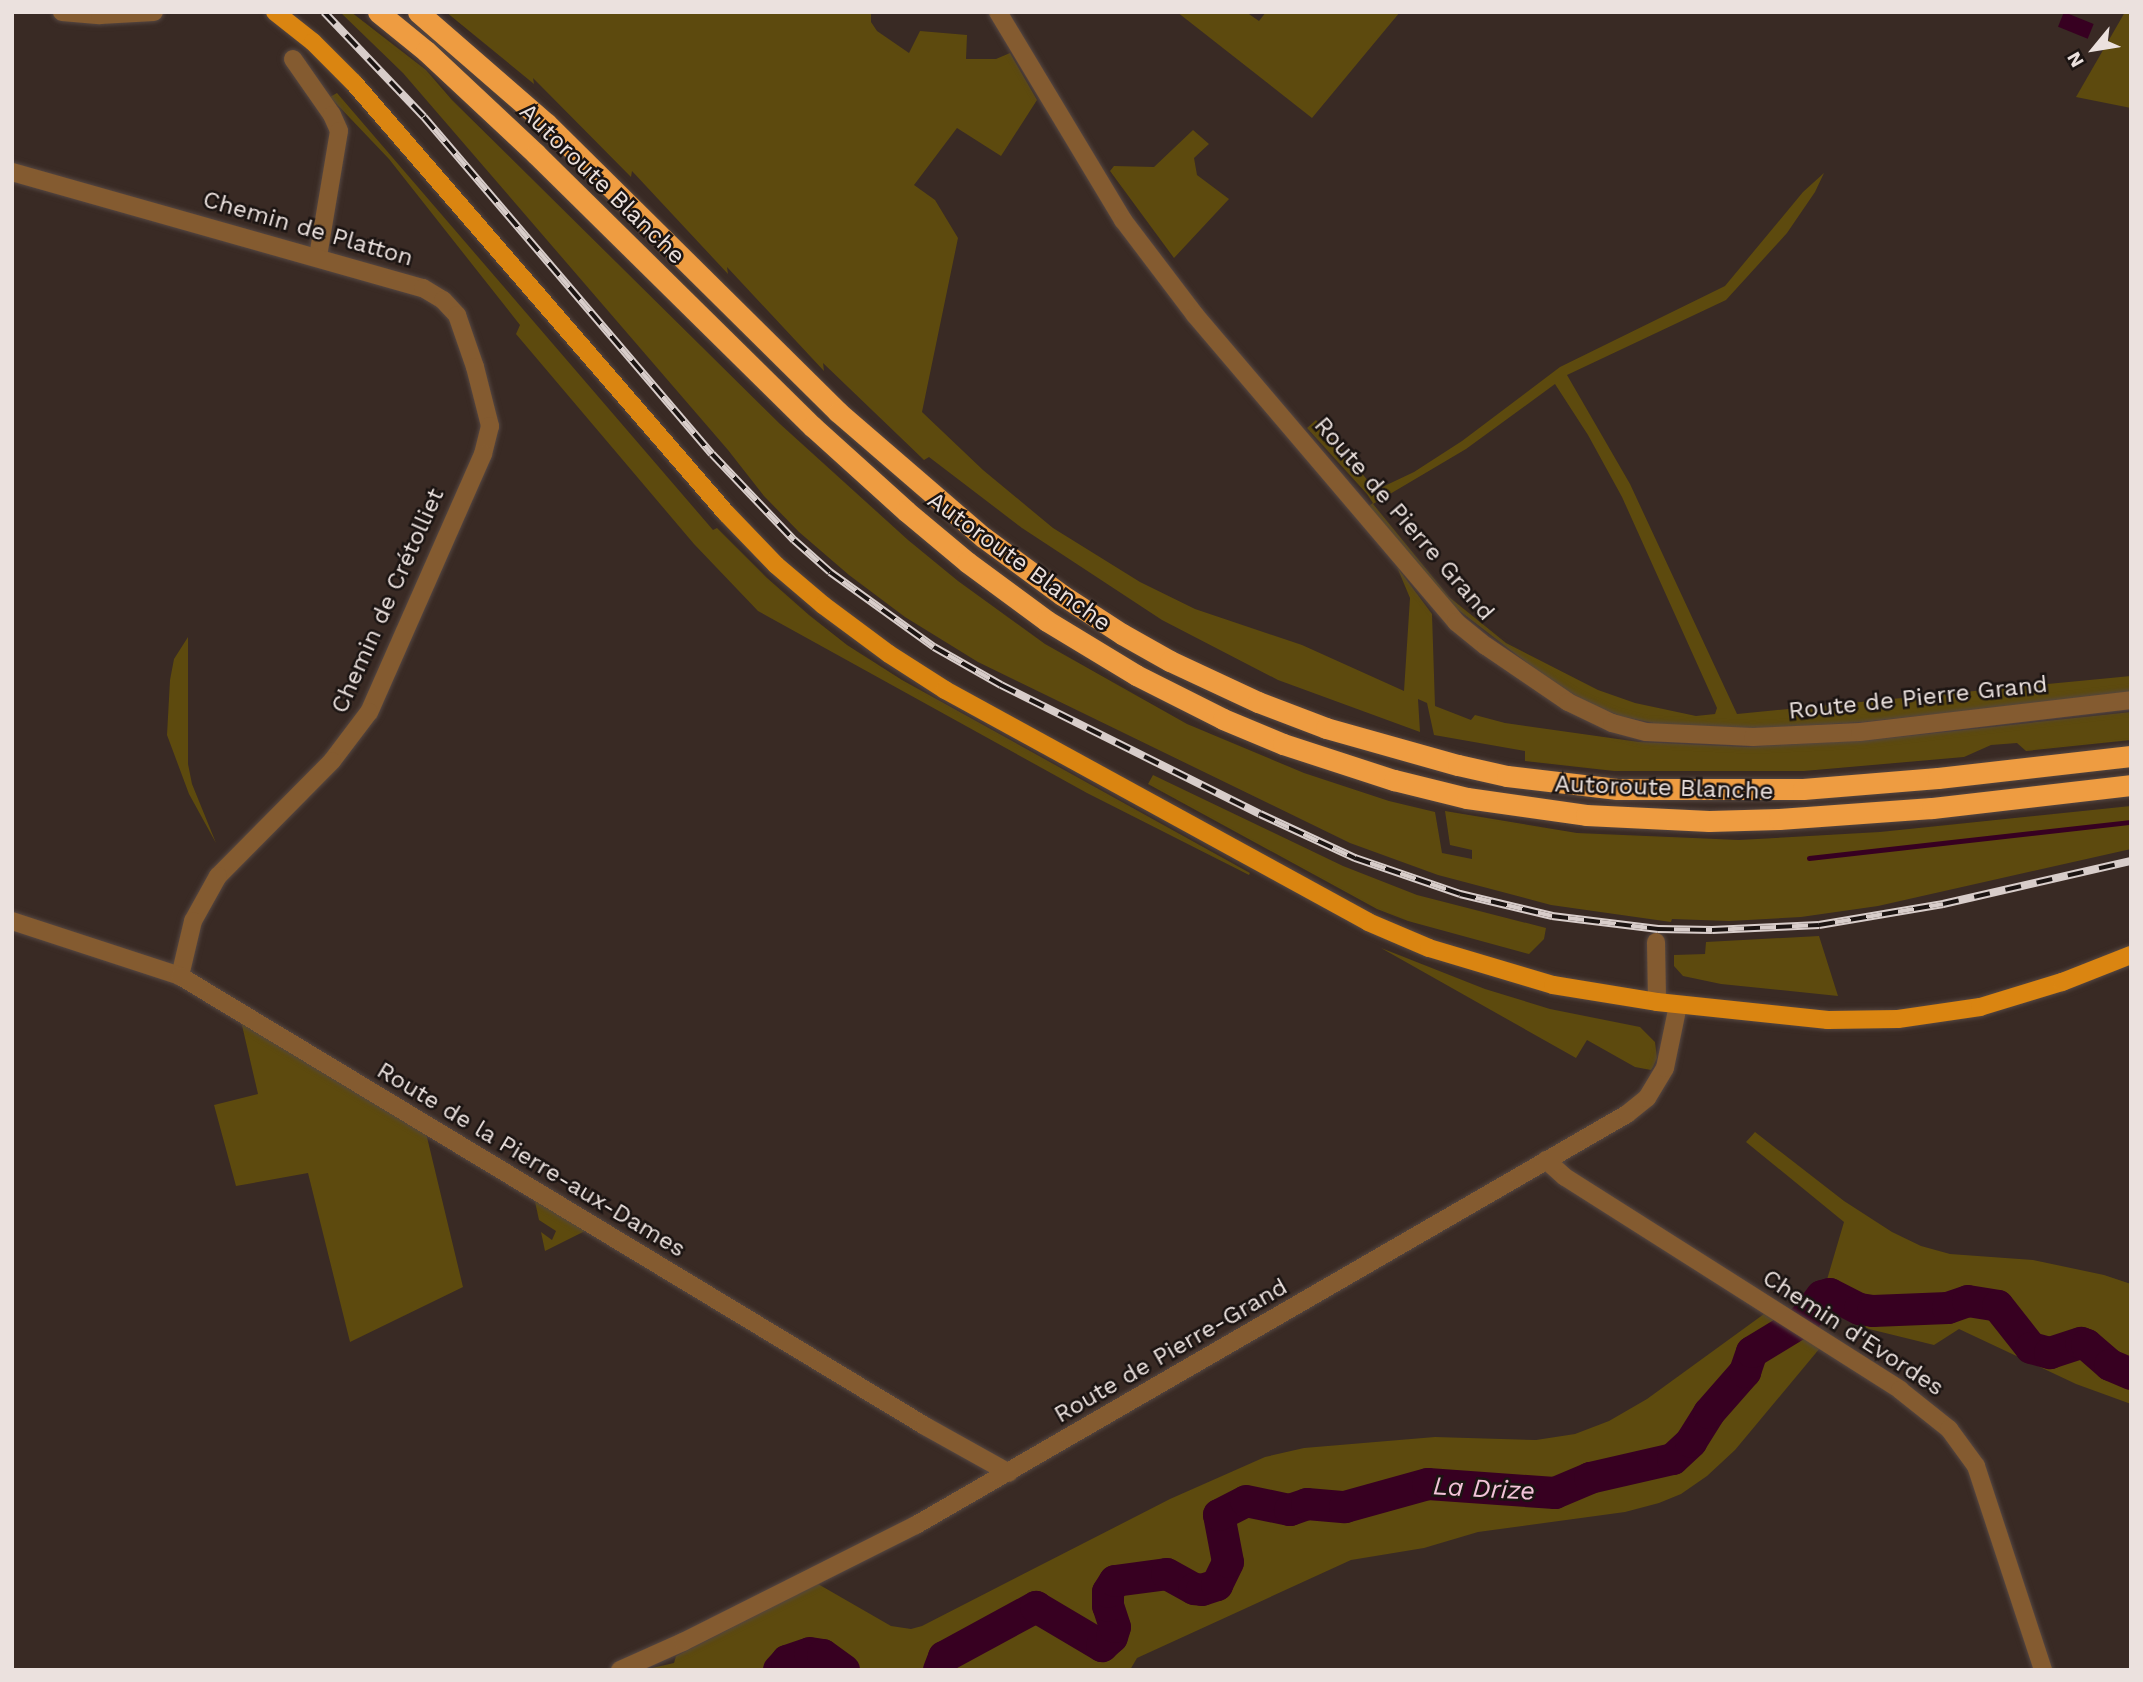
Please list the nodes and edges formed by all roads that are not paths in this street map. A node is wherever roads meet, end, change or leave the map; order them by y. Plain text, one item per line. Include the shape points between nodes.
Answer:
1 (62, 12) edge
2 (154, 12) edge
3 (275, 12) edge
4 (378, 12) edge
5 (418, 12) edge
6 (998, 12) edge
7 (293, 59) dead end
8 (12, 172) edge
9 (318, 256) junction
10 (489, 440) joint
11 (2131, 700) edge
12 (2131, 756) edge
13 (2131, 785) edge
14 (12, 921) edge
15 (1656, 942) dead end
16 (2131, 955) edge
17 (180, 976) junction
18 (1657, 1003) junction
19 (1678, 1005) junction
20 (1546, 1160) junction
21 (1009, 1473) junction
22 (620, 1670) edge
23 (2043, 1670) edge

1 - 2 street
3 - 18 main road via 313,42 394,127 726,513 776,565 857,632 945,690 1368,922 1491,968 1553,985
4 - 13 highway, Autoroute Blanche via 536,154 905,511 1047,621 1223,719 1394,780 1466,797 1586,815 1779,819 1932,808
5 - 12 highway, Autoroute Blanche via 547,124 838,412 983,537 1122,634 1258,702 1326,728 1432,759 1507,776 1616,789 1803,789
6 - 11 street, Route de Pierre Grand via 1123,220 1195,315 1456,622 1568,702 1637,730 1753,737 1860,732
7 - 9 street via 340,131
8 - 9 street, Chemin de Platton
9 - 10 street, Chemin de Platton via 423,288 452,308 464,329 475,367 490,426
10 - 17 street, Chemin de Crétolliet via 369,712 332,761 218,876 193,921
14 - 17 street, Route de la Pierre-aux-Dames
15 - 18 street
16 - 19 main road via 2016,997 1944,1014 1828,1020
17 - 21 street, Route de la Pierre-aux-Dames
18 - 19 main road
19 - 20 street, Route de Pierre-Grand via 1665,1068 1647,1098 1597,1133
20 - 21 street, Route de Pierre-Grand
20 - 23 street, Chemin d'Evordes via 1565,1177 1927,1409 1976,1466
21 - 22 street, Route de Pierre-Grand via 916,1525

